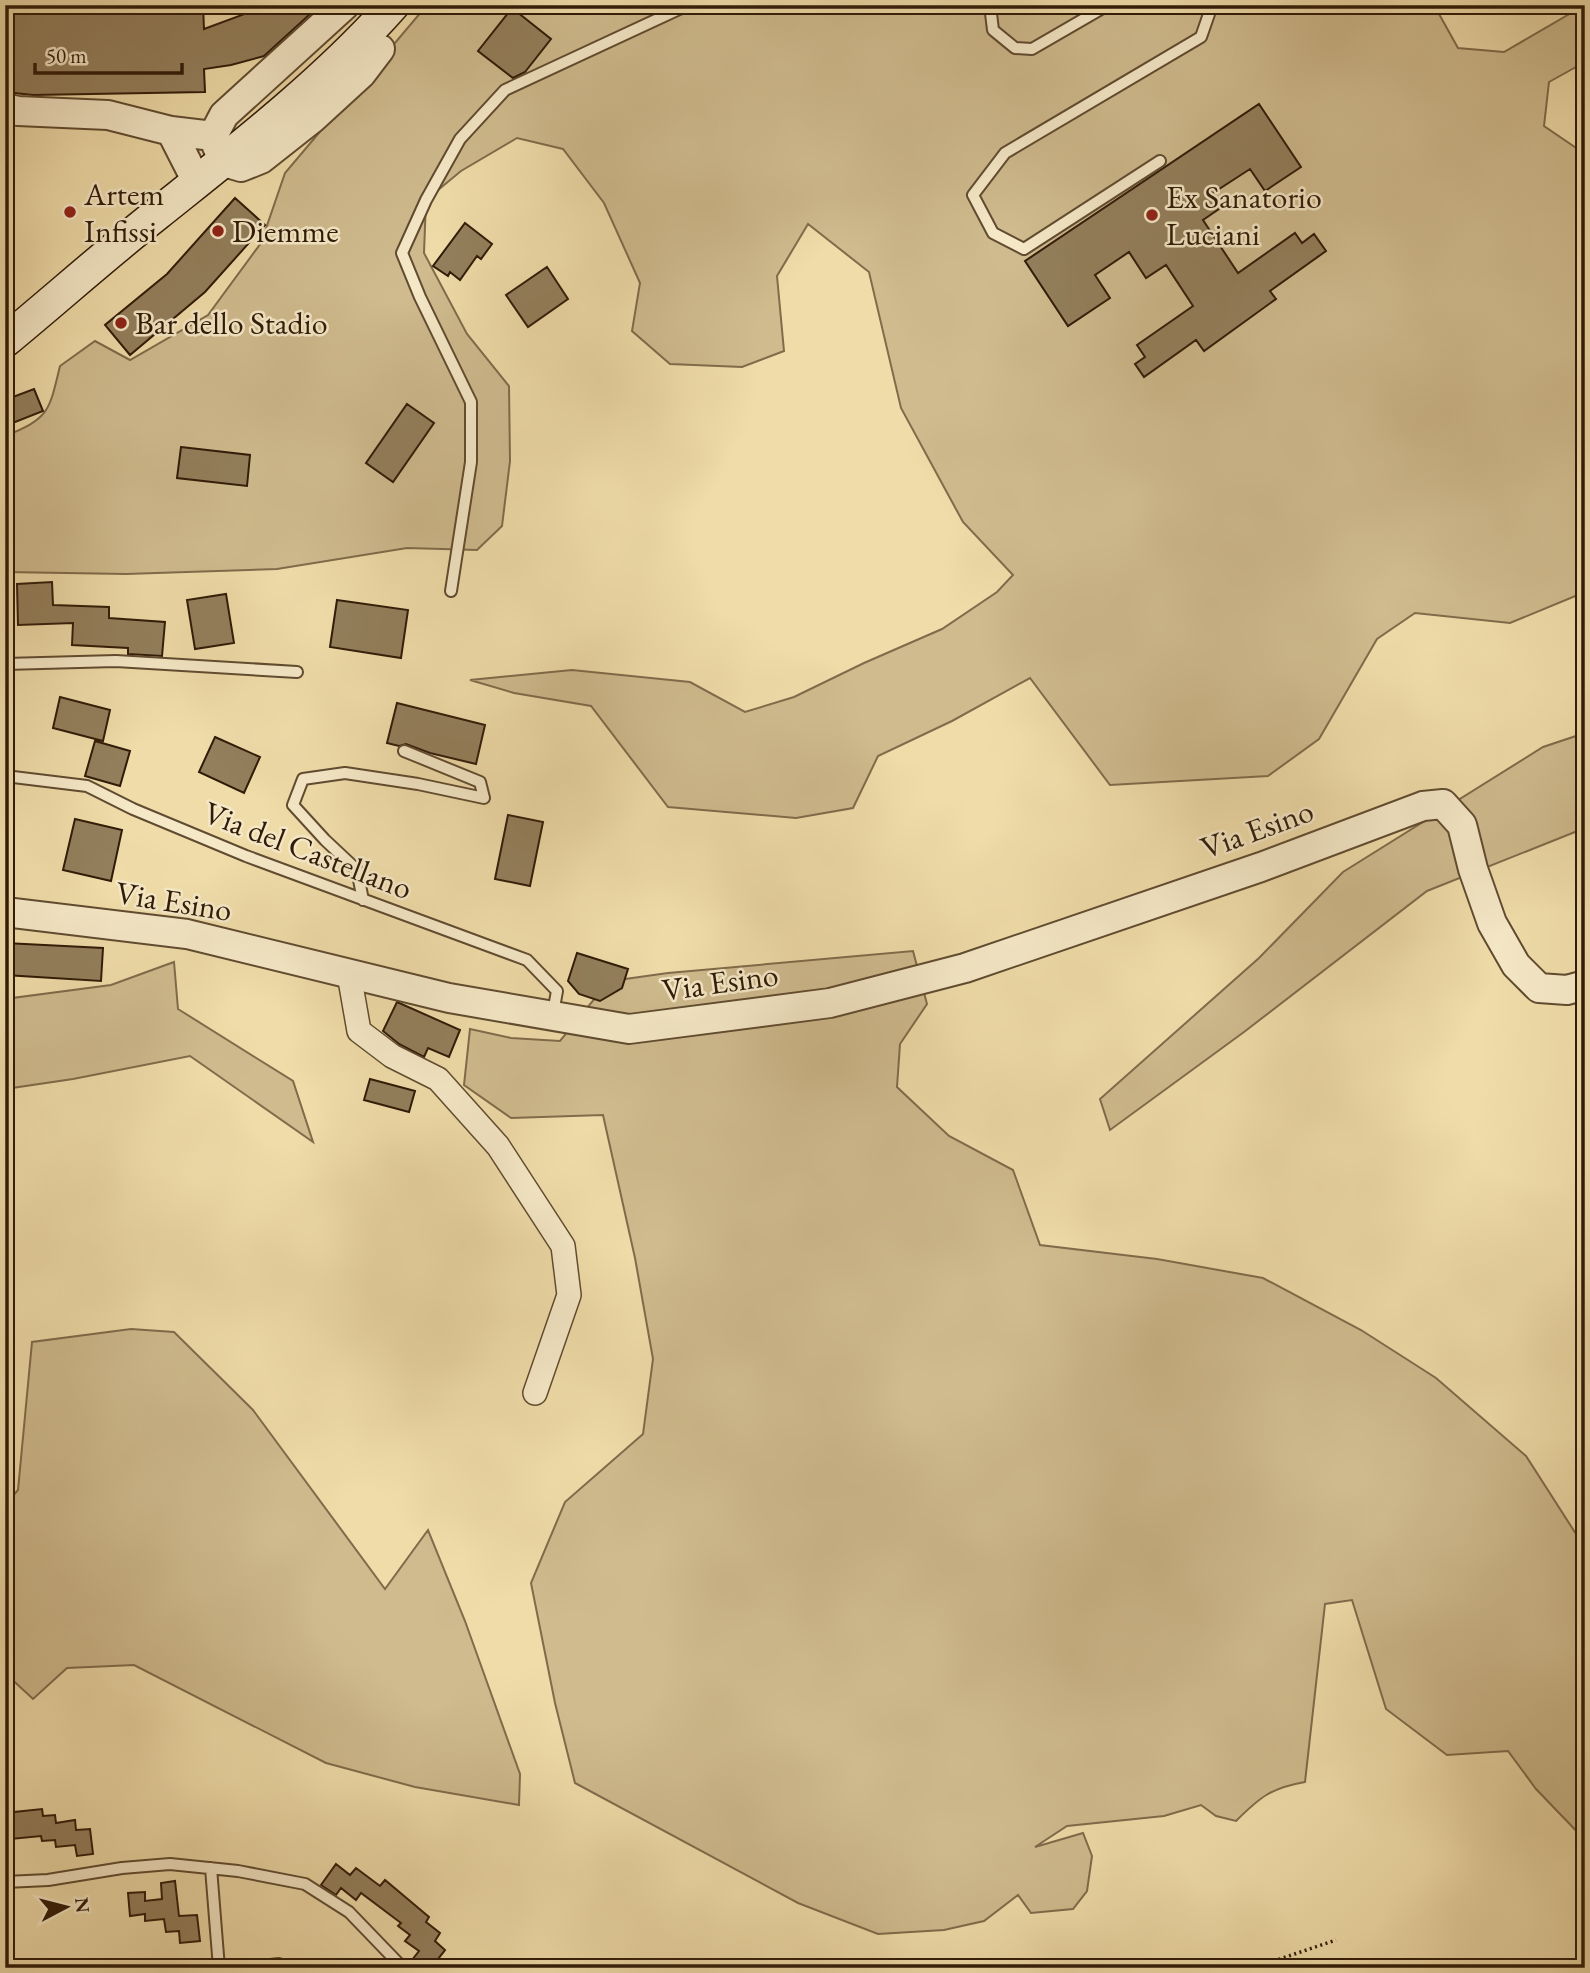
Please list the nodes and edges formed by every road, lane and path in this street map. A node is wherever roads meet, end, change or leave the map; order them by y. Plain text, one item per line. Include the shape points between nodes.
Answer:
1 (345, 5) edge
2 (393, 5) edge
3 (688, 5) edge
4 (990, 5) edge
5 (1108, 5) edge
6 (1207, 5) edge
7 (380, 49) dead end
8 (5, 108) edge
9 (172, 131) junction
10 (218, 149) junction
11 (1160, 161) dead end
12 (197, 182) junction
13 (5, 341) edge
14 (451, 590) dead end
15 (5, 664) edge
16 (297, 672) dead end
17 (404, 751) dead end
18 (5, 776) edge
19 (363, 900) junction
20 (5, 912) edge
21 (349, 974) junction
22 (1585, 985) edge
23 (552, 1016) junction
24 (535, 1393) dead end
25 (211, 1868) junction
26 (5, 1882) edge
27 (1336, 1940) dead end
28 (279, 1964) dead end
29 (219, 1968) edge
30 (243, 1968) edge
31 (403, 1968) edge
32 (1265, 1968) edge

1 - 10 street via 223,116
2 - 10 main road via 365,37
3 - 14 lane via 505,90 460,139 402,253 471,401 471,462
4 - 5 lane via 993,30 1014,48 1032,50
6 - 11 lane via 1209,14 1201,37 1005,153 973,195 993,233 1024,249
7 - 10 street via 313,118 261,159 241,167
8 - 9 street via 108,115
9 - 10 street
9 - 12 street
10 - 12 main road
12 - 13 main road
15 - 16 lane via 116,661
17 - 19 lane via 480,782 484,798 345,773 303,779 293,805 357,870
18 - 19 lane, Via del Castellano via 88,786 246,856
19 - 23 lane, Via del Castellano via 527,960 557,991
20 - 21 street, Via Esino via 187,934
21 - 23 street, Via Esino
21 - 24 street via 359,1031 392,1056 438,1079 498,1146 563,1246 569,1294
22 - 23 street, Via Esino via 1567,990 1539,988 1516,965 1492,923 1462,825 1443,804 1423,806 965,968 831,1003 629,1030
25 - 26 lane via 170,1864
25 - 29 lane
25 - 31 lane via 305,1884 349,1912
27 - 32 path
28 - 30 lane

